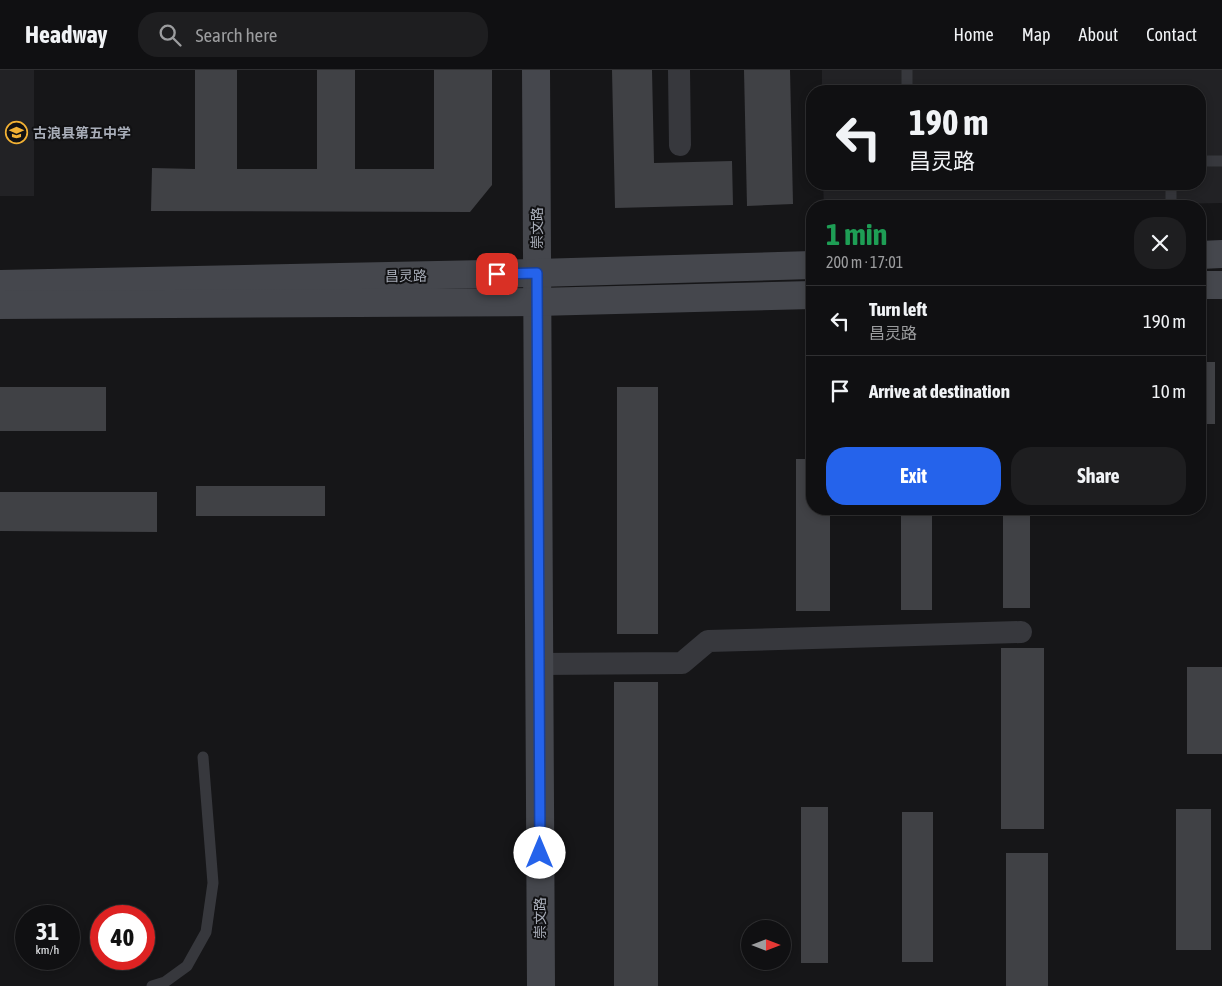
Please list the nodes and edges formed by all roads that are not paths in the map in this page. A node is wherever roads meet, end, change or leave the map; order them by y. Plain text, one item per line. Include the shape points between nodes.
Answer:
1 (536, 70) edge
2 (680, 70) edge
3 (907, 70) edge
4 (907, 85) edge
5 (680, 146) dead end
6 (1206, 161) edge
7 (1222, 161) edge
8 (1222, 254) edge
9 (1206, 255) edge
10 (806, 265) edge
11 (537, 273) junction
12 (0, 284) edge
13 (1206, 285) edge
14 (1222, 285) edge
15 (806, 295) edge
16 (537, 302) junction
17 (0, 305) edge
18 (1021, 632) dead end
19 (539, 664) junction
20 (203, 757) dead end
21 (152, 986) edge
22 (540, 986) edge

1 - 11 main road, 崇文路
2 - 5 street
3 - 4 lane
6 - 7 lane
8 - 9 main road
10 - 11 main road, 昌灵路
11 - 12 main road, 昌灵路
11 - 16 main road, 崇文路
13 - 14 main road
15 - 16 main road, 昌灵路
16 - 17 main road, 昌灵路
16 - 19 main road, 崇文路
18 - 19 street via 708,641 682,663
19 - 22 main road, 崇文路
20 - 21 lane via 213,884 206,932 187,966 165,982

